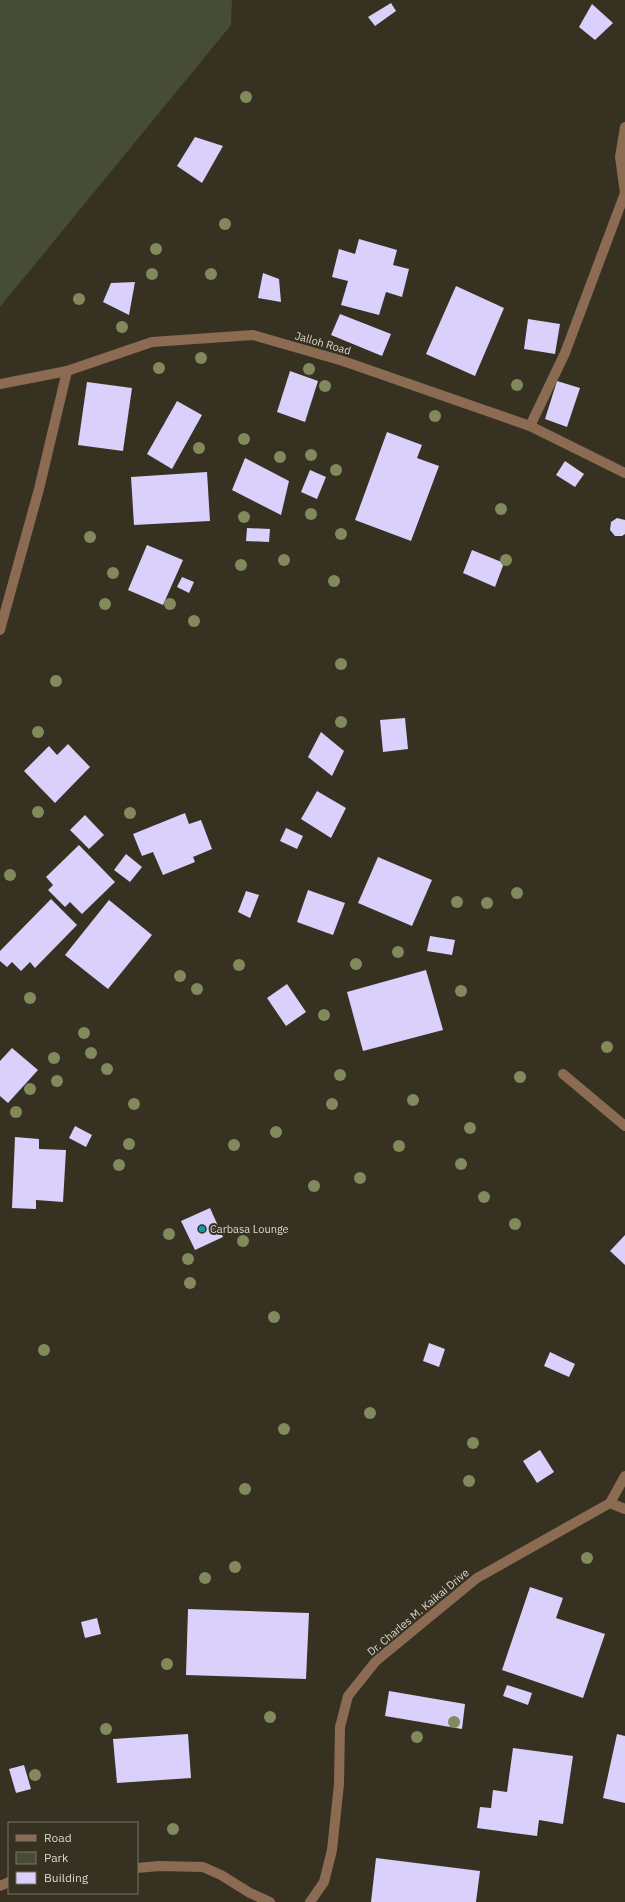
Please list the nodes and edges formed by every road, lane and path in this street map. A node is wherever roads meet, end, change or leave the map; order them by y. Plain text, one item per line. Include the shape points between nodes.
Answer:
1 (625, 127) edge
2 (67, 371) junction
3 (0, 384) edge
4 (530, 426) junction
5 (625, 473) edge
6 (0, 630) edge
7 (562, 1074) dead end
8 (625, 1126) edge
9 (625, 1476) edge
10 (610, 1503) junction
11 (625, 1509) edge
12 (138, 1868) edge
13 (270, 1902) edge
14 (310, 1902) edge

1 - 4 street via 620,157 625,193 565,353
2 - 3 street, Jalloh Road
2 - 4 street, Jalloh Road via 152,342 253,336 343,361
2 - 6 street via 39,489
4 - 5 street, Jalloh Road
7 - 8 street
9 - 10 street
10 - 11 street
10 - 14 street, Dr. Charles M. Kaikai Drive via 477,1578 376,1661 348,1696 340,1727 339,1784 332,1850 324,1882
12 - 13 street via 202,1867

